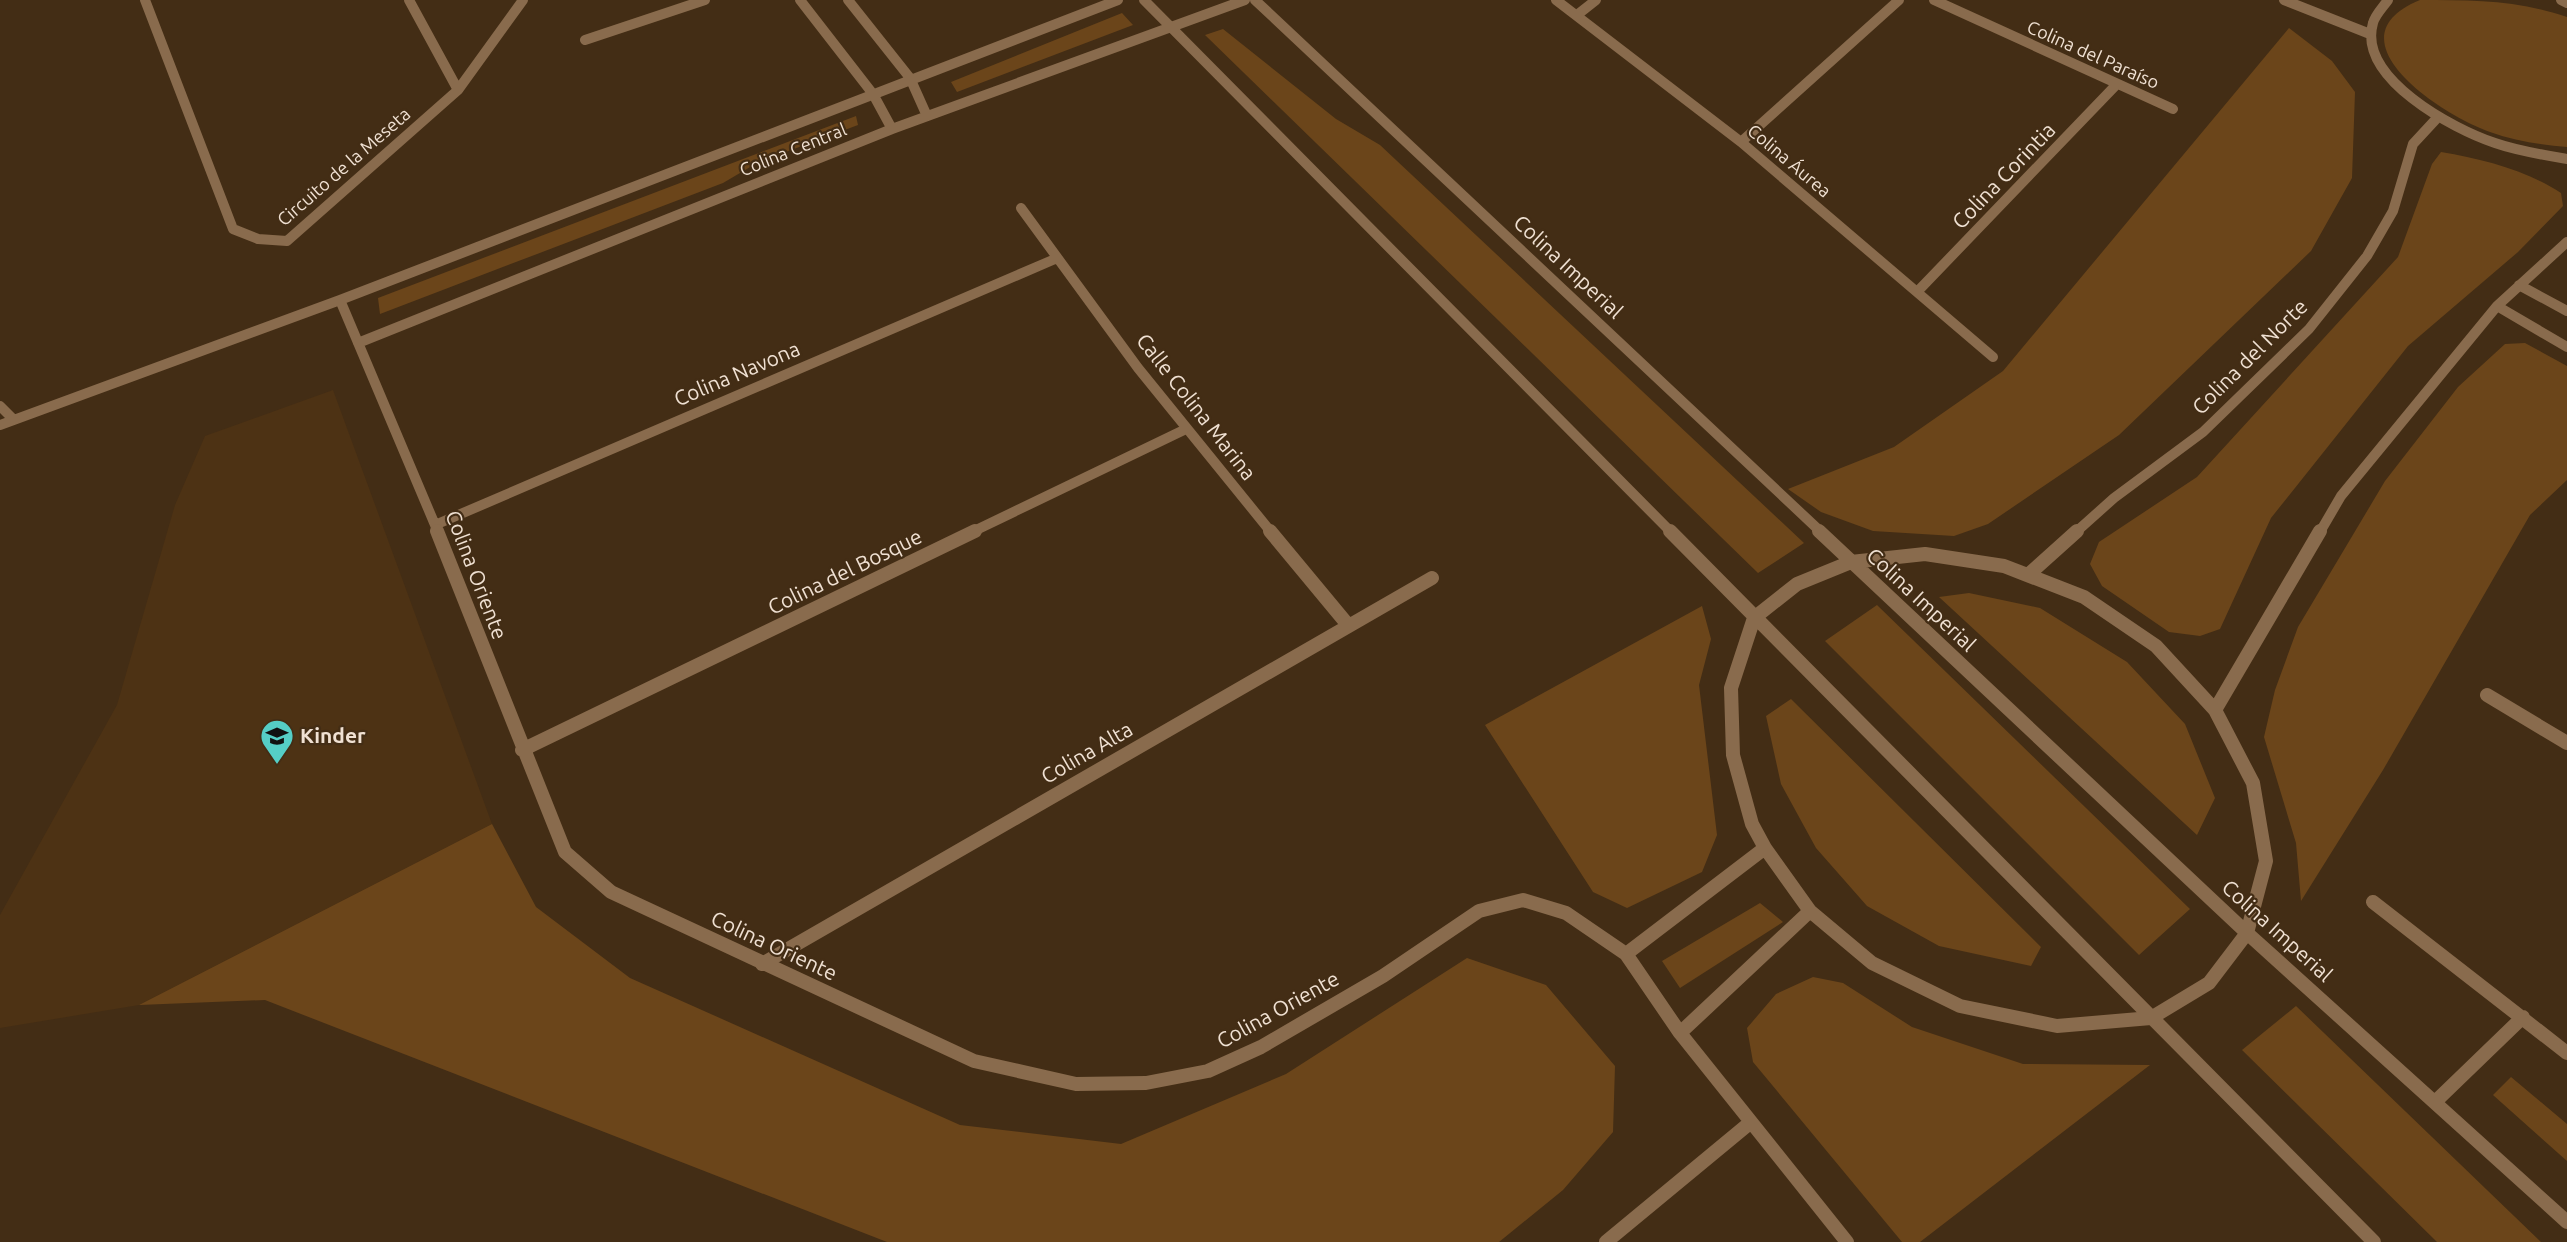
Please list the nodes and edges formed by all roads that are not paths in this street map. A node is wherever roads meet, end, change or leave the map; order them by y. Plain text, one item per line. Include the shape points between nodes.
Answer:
1 (145, 0) edge
2 (409, 0) edge
3 (523, 0) edge
4 (702, 0) edge
5 (800, 0) edge
6 (848, 0) edge
7 (1118, 0) edge
8 (1144, 0) edge
9 (1245, 0) edge
10 (1254, 0) edge
11 (1556, 0) edge
12 (1596, 0) edge
13 (1899, 0) edge
14 (1934, 0) edge
15 (2284, 0) edge
16 (2388, 0) edge
17 (2560, 0) edge
18 (2567, 3) edge
19 (1577, 15) junction
20 (1170, 28) junction
21 (2370, 33) junction
22 (585, 40) dead end
23 (910, 78) junction
24 (2117, 84) junction
25 (458, 90) junction
26 (873, 94) junction
27 (2173, 109) dead end
28 (927, 116) junction
29 (2438, 117) junction
30 (892, 129) junction
31 (1741, 142) junction
32 (2567, 159) edge
33 (1021, 208) dead end
34 (2567, 242) edge
35 (1055, 259) junction
36 (2518, 285) junction
37 (1917, 292) junction
38 (340, 300) junction
39 (2497, 306) junction
40 (2567, 311) edge
41 (358, 343) junction
42 (2567, 347) edge
43 (1994, 357) dead end
44 (0, 406) edge
45 (14, 420) junction
46 (0, 425) edge
47 (1186, 429) junction
48 (435, 525) junction
49 (1851, 562) junction
50 (2028, 575) junction
51 (1432, 578) dead end
52 (1754, 618) junction
53 (1348, 624) junction
54 (2487, 694) dead end
55 (2215, 710) junction
56 (2567, 742) edge
57 (522, 750) junction
58 (1765, 848) junction
59 (2373, 902) dead end
60 (1810, 911) junction
61 (2247, 933) junction
62 (1626, 954) junction
63 (762, 964) junction
64 (2523, 1017) junction
65 (2151, 1018) junction
66 (1680, 1033) junction
67 (2567, 1053) edge
68 (2436, 1101) junction
69 (1750, 1122) junction
70 (2567, 1222) edge
71 (1606, 1242) edge
72 (1847, 1242) edge
73 (2374, 1242) edge

1 - 25 street, Circuito de la Meseta via 233,229 258,239 287,241
2 - 25 street
3 - 25 street, Circuito de la Meseta
4 - 22 street
5 - 26 street
6 - 23 street
7 - 23 street, Colina Central
8 - 20 street
9 - 20 street, Colina Central
10 - 49 street, Colina Imperial
11 - 19 street, Colina Áurea
12 - 19 street
13 - 31 street
14 - 24 street, Colina del Paraíso
15 - 21 street
16 - 21 street via 2374,16
17 - 18 street
19 - 31 street, Colina Áurea
20 - 28 street, Colina Central
20 - 52 street
21 - 29 street via 2370,44 2381,67 2402,91
23 - 26 street, Colina Central
23 - 28 street
24 - 27 street, Colina del Paraíso
24 - 37 street, Colina Corintia
26 - 30 street
26 - 38 street, Colina Central
28 - 30 street, Colina Central
29 - 32 street via 2484,139
29 - 50 street, Colina del Norte via 2413,144 2393,211 2367,256 2309,329 2204,432 2114,498
30 - 41 street, Colina Central
31 - 37 street, Colina Áurea
33 - 35 street, Calle Colina Marina
34 - 36 street
35 - 47 street, Calle Colina Marina
35 - 48 street, Colina Navona
36 - 39 street
36 - 40 street
37 - 43 street, Colina Áurea
38 - 41 street, Colina Oriente
38 - 45 street, Colina Central
39 - 42 street
39 - 55 street via 2341,496
41 - 48 street, Colina Oriente
44 - 45 street
45 - 46 street, Colina Central
47 - 53 street, Calle Colina Marina
47 - 57 street, Colina del Bosque
48 - 57 street, Colina Oriente
49 - 50 street via 1925,554 2004,566
49 - 52 street via 1797,584
49 - 61 street, Colina Imperial
50 - 55 street via 2084,597 2156,646
51 - 53 street, Colina Alta
52 - 58 street via 1731,688 1734,754 1752,824
52 - 65 street
53 - 63 street, Colina Alta
54 - 56 street
55 - 61 street via 2253,783 2266,861
57 - 63 street, Colina Oriente via 565,852 611,892
58 - 60 street
58 - 62 street
59 - 64 street
60 - 65 street via 1872,963 1960,1006 2057,1026
60 - 66 street
61 - 65 street via 2209,983
61 - 68 street, Colina Imperial
62 - 63 street, Colina Oriente via 1566,913 1523,900 1479,911 1383,976 1261,1047 1208,1071 1146,1083 1076,1084 974,1061
62 - 66 street
64 - 67 street
64 - 68 street
65 - 73 street
66 - 69 street
68 - 70 street, Colina Imperial
69 - 71 street
69 - 72 street

